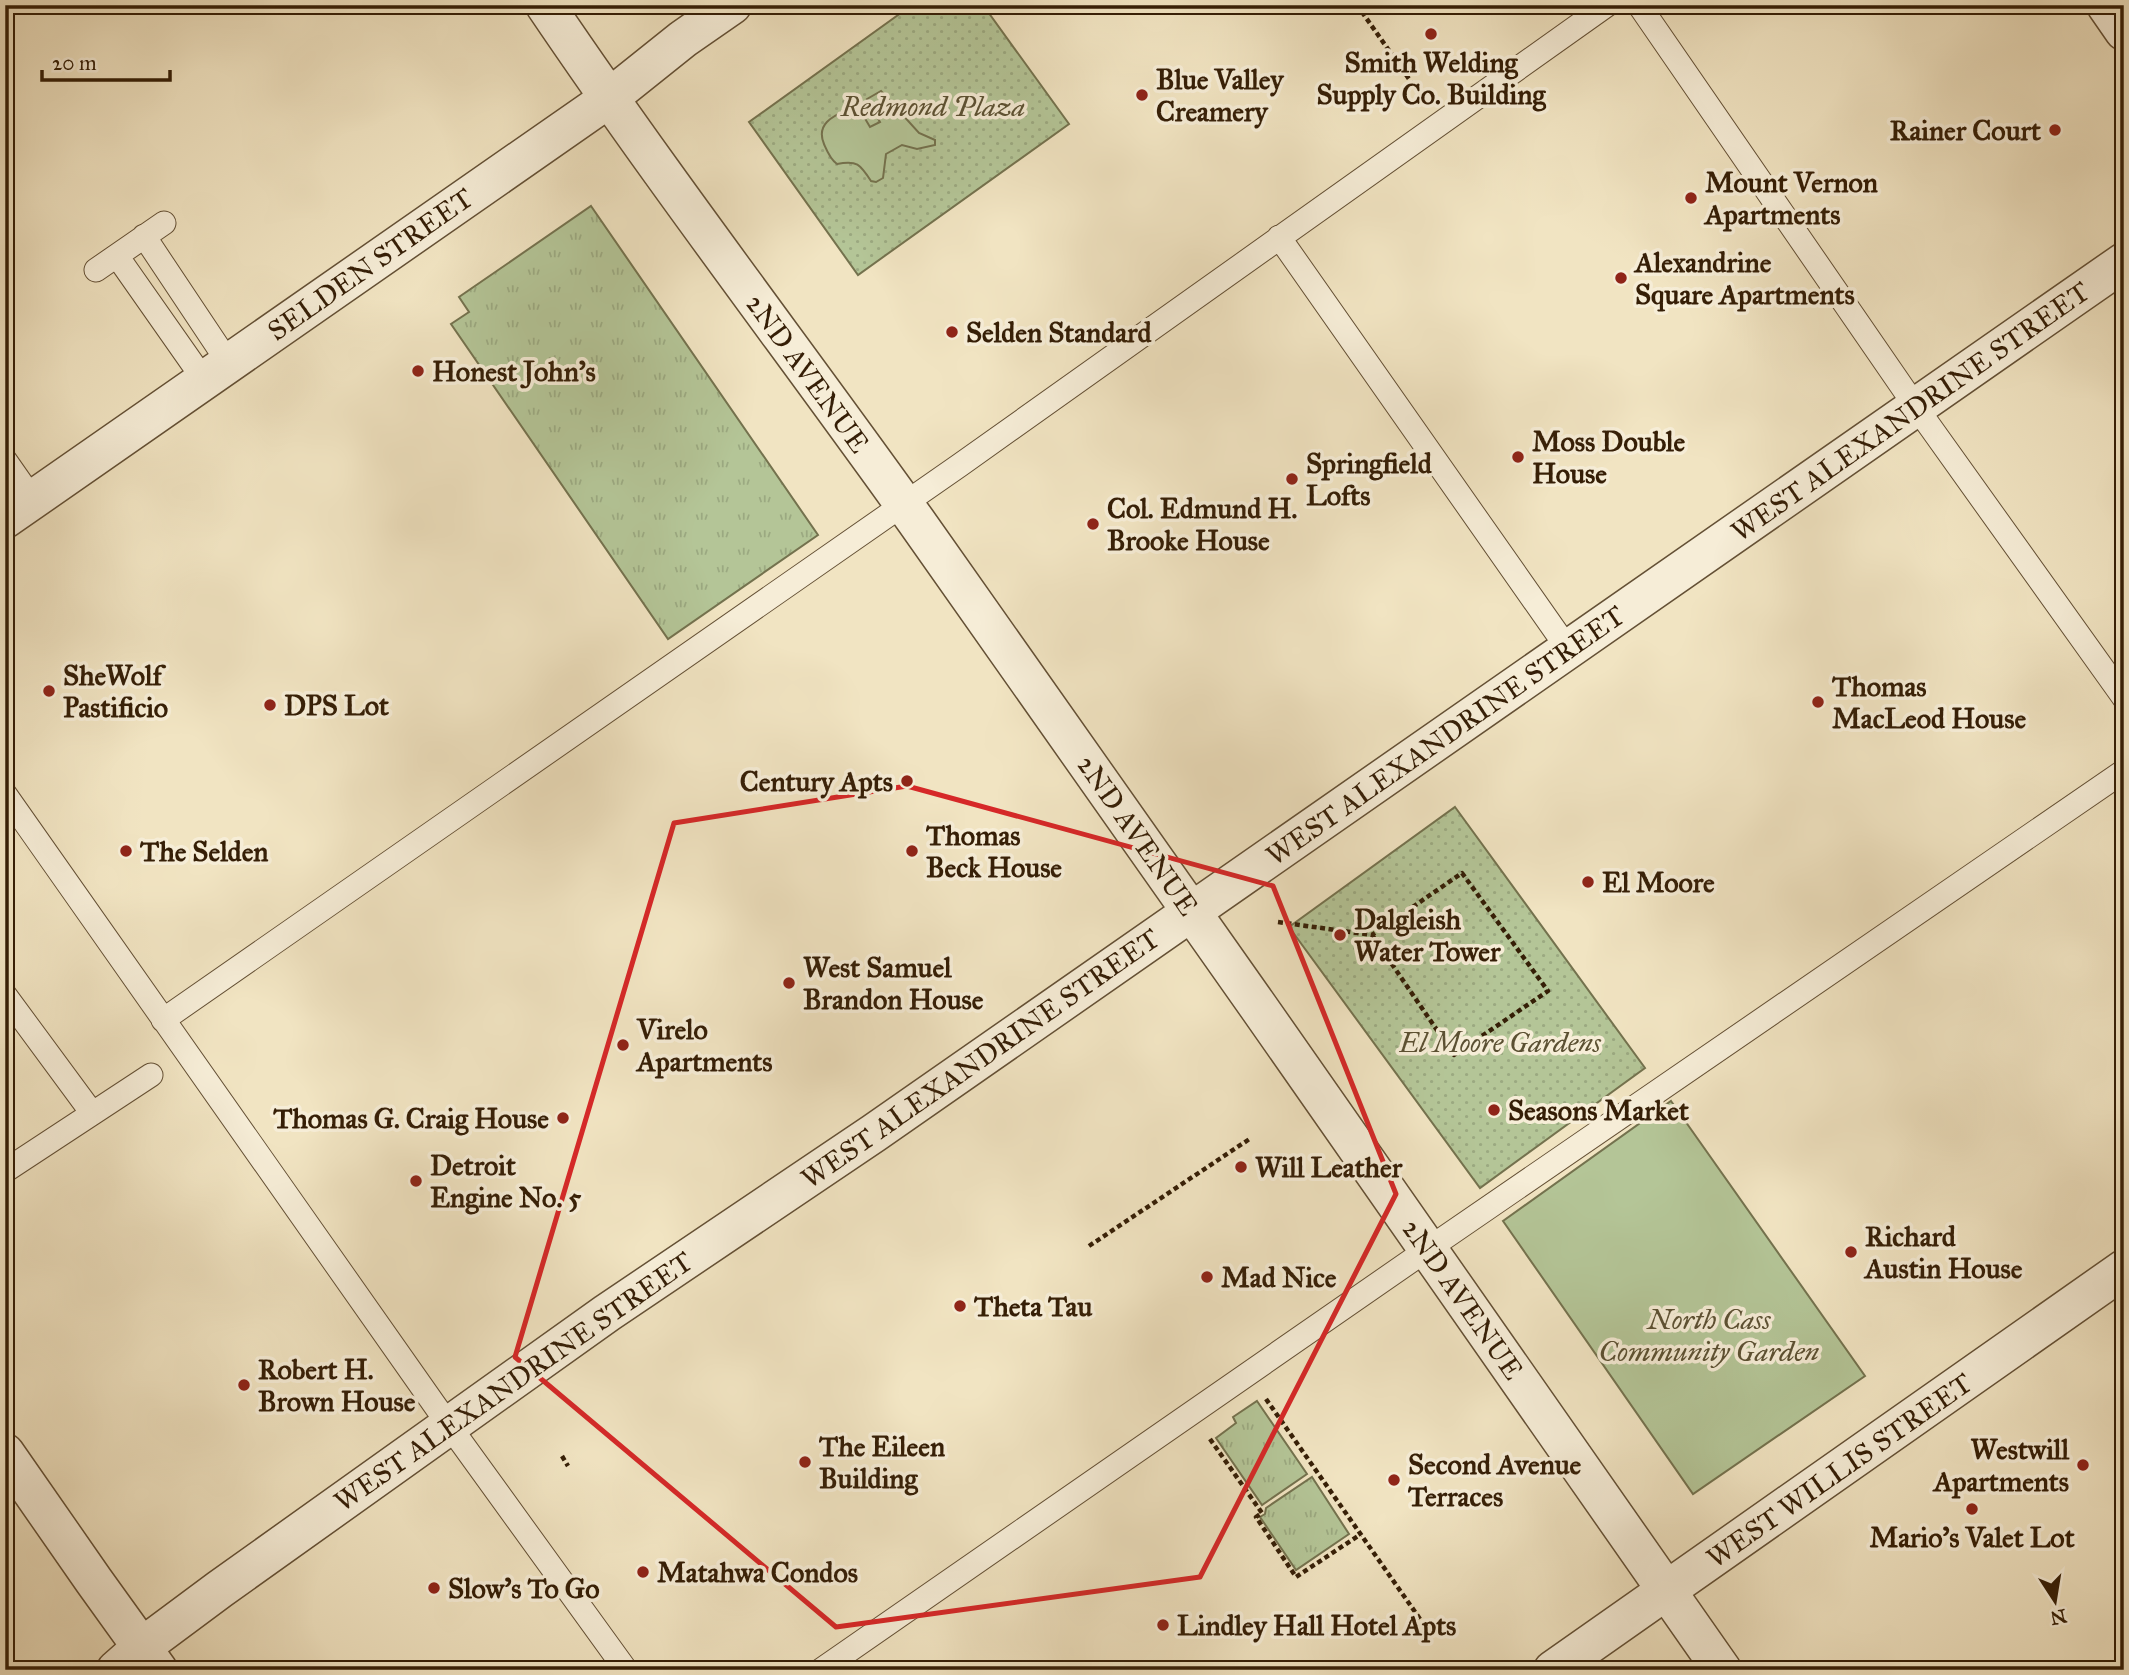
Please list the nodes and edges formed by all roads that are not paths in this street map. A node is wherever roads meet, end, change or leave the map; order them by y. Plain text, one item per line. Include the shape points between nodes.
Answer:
1 (545, 5) edge
2 (732, 5) edge
3 (1607, 5) edge
4 (1639, 5) edge
5 (2106, 5) edge
6 (2124, 31) edge
7 (608, 99) junction
8 (164, 223) dead end
9 (144, 236) junction
10 (1279, 237) junction
11 (117, 256) junction
12 (2124, 262) edge
13 (96, 270) dead end
14 (216, 371) junction
15 (1916, 407) junction
16 (5, 460) edge
17 (904, 504) junction
18 (19, 510) edge
19 (1568, 649) junction
20 (2124, 698) edge
21 (2124, 771) edge
22 (5, 794) edge
23 (1192, 911) junction
24 (5, 995) edge
25 (163, 1020) junction
26 (151, 1075) dead end
27 (92, 1113) junction
28 (5, 1171) edge
29 (1428, 1249) junction
30 (2124, 1269) edge
31 (448, 1424) junction
32 (5, 1453) edge
33 (1667, 1591) junction
34 (139, 1662) edge
35 (626, 1670) edge
36 (821, 1670) edge
37 (1553, 1670) edge
38 (1722, 1670) edge

1 - 7 street, 2ND AVENUE
2 - 7 street, SELDEN STREET
3 - 10 lane
4 - 15 lane
5 - 6 street
7 - 14 street, SELDEN STREET
7 - 17 street, 2ND AVENUE
8 - 9 lane
9 - 11 lane
9 - 14 lane
10 - 17 lane
10 - 19 lane
11 - 13 lane
11 - 14 lane
12 - 15 street, WEST ALEXANDRINE STREET
14 - 18 street, SELDEN STREET
15 - 19 street, WEST ALEXANDRINE STREET
15 - 20 lane
16 - 18 lane
17 - 23 street, 2ND AVENUE
17 - 25 lane
19 - 23 street, WEST ALEXANDRINE STREET
21 - 29 lane
22 - 25 lane
23 - 29 street, 2ND AVENUE
23 - 31 street, WEST ALEXANDRINE STREET
24 - 27 lane
25 - 31 lane
26 - 27 lane
27 - 28 lane
29 - 33 street, 2ND AVENUE
29 - 36 lane
30 - 33 street, WEST WILLIS STREET
31 - 34 street, WEST ALEXANDRINE STREET
31 - 35 lane
32 - 34 street
33 - 37 street, WEST WILLIS STREET
33 - 38 street, 2ND AVENUE

